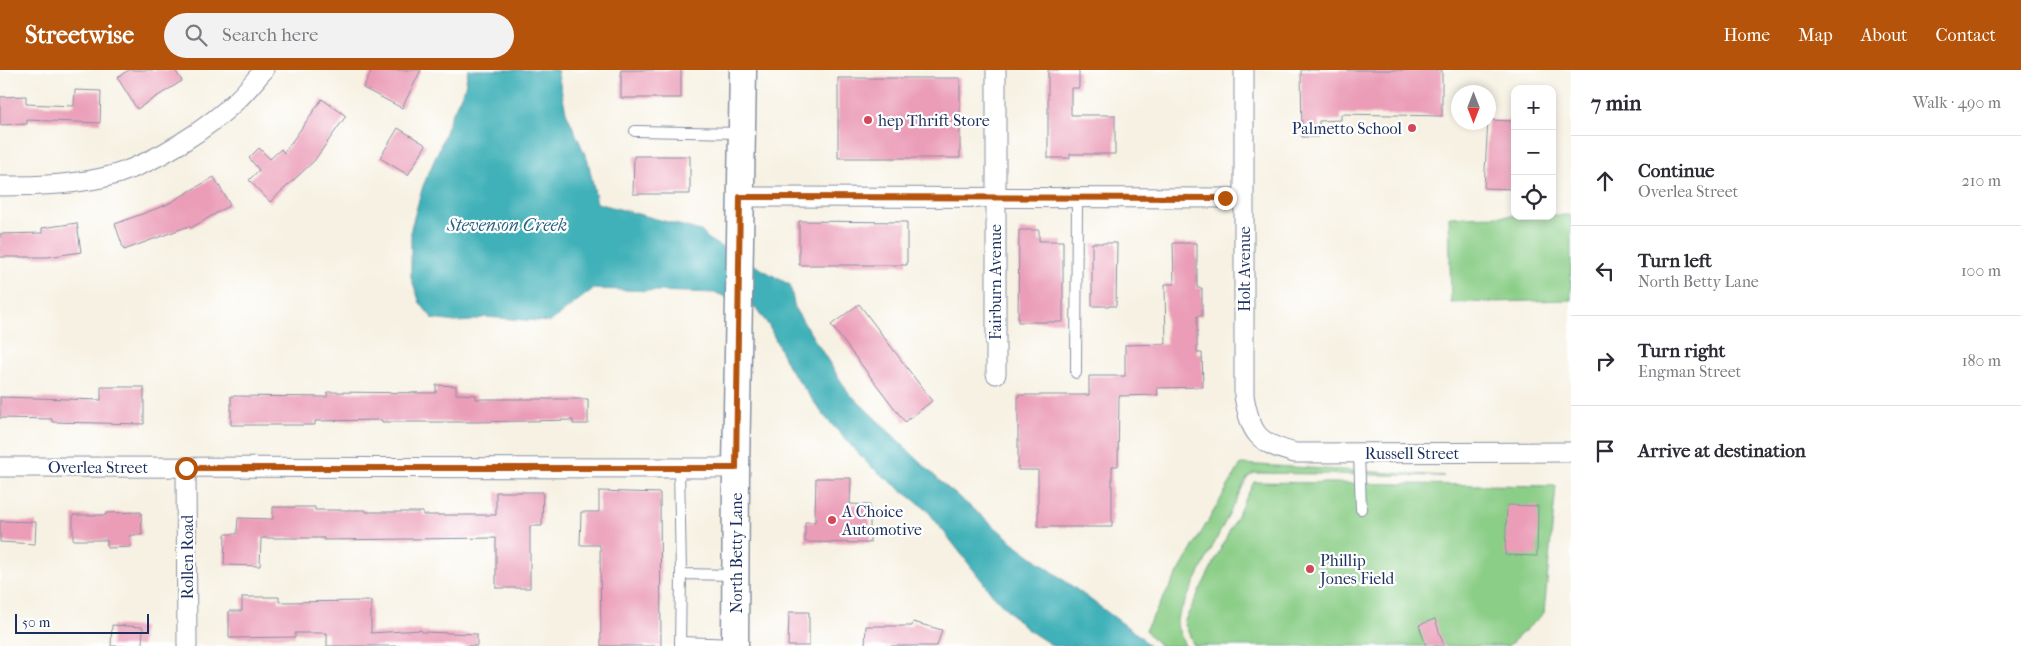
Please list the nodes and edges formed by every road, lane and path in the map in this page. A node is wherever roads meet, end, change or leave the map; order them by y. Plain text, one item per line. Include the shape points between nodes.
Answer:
1 (264, 70) edge
2 (743, 70) edge
3 (996, 70) edge
4 (1244, 70) edge
5 (635, 131) dead end
6 (742, 133) junction
7 (0, 186) edge
8 (740, 197) junction
9 (995, 197) junction
10 (1077, 197) junction
11 (1244, 198) junction
12 (1076, 373) dead end
13 (996, 374) dead end
14 (1257, 436) joint
15 (1571, 452) edge
16 (1359, 453) junction
17 (0, 467) edge
18 (186, 468) junction
19 (679, 468) junction
20 (736, 468) junction
21 (1361, 509) dead end
22 (681, 574) junction
23 (735, 575) junction
24 (680, 644) edge
25 (735, 645) edge
26 (187, 646) edge

1 - 7 street via 237,101 197,134 117,174 77,182
2 - 6 street, North Betty Lane
3 - 9 street, Fairburn Avenue
4 - 11 street, Holt Avenue
5 - 6 lane
6 - 8 street, North Betty Lane
8 - 9 street
8 - 20 street, North Betty Lane
9 - 10 street
9 - 13 street, Fairburn Avenue
10 - 11 street
10 - 12 lane
11 - 14 street, Holt Avenue via 1244,396 1248,418
14 - 16 street, Russell Street via 1274,447 1295,453
15 - 16 street, Russell Street
16 - 21 lane
17 - 18 street, Overlea Street
18 - 19 street, Overlea Street
18 - 26 street, Rollen Road
19 - 20 street, Overlea Street
19 - 22 lane
20 - 23 street, North Betty Lane
22 - 23 lane
22 - 24 lane
23 - 25 street, North Betty Lane
24 - 25 lane

